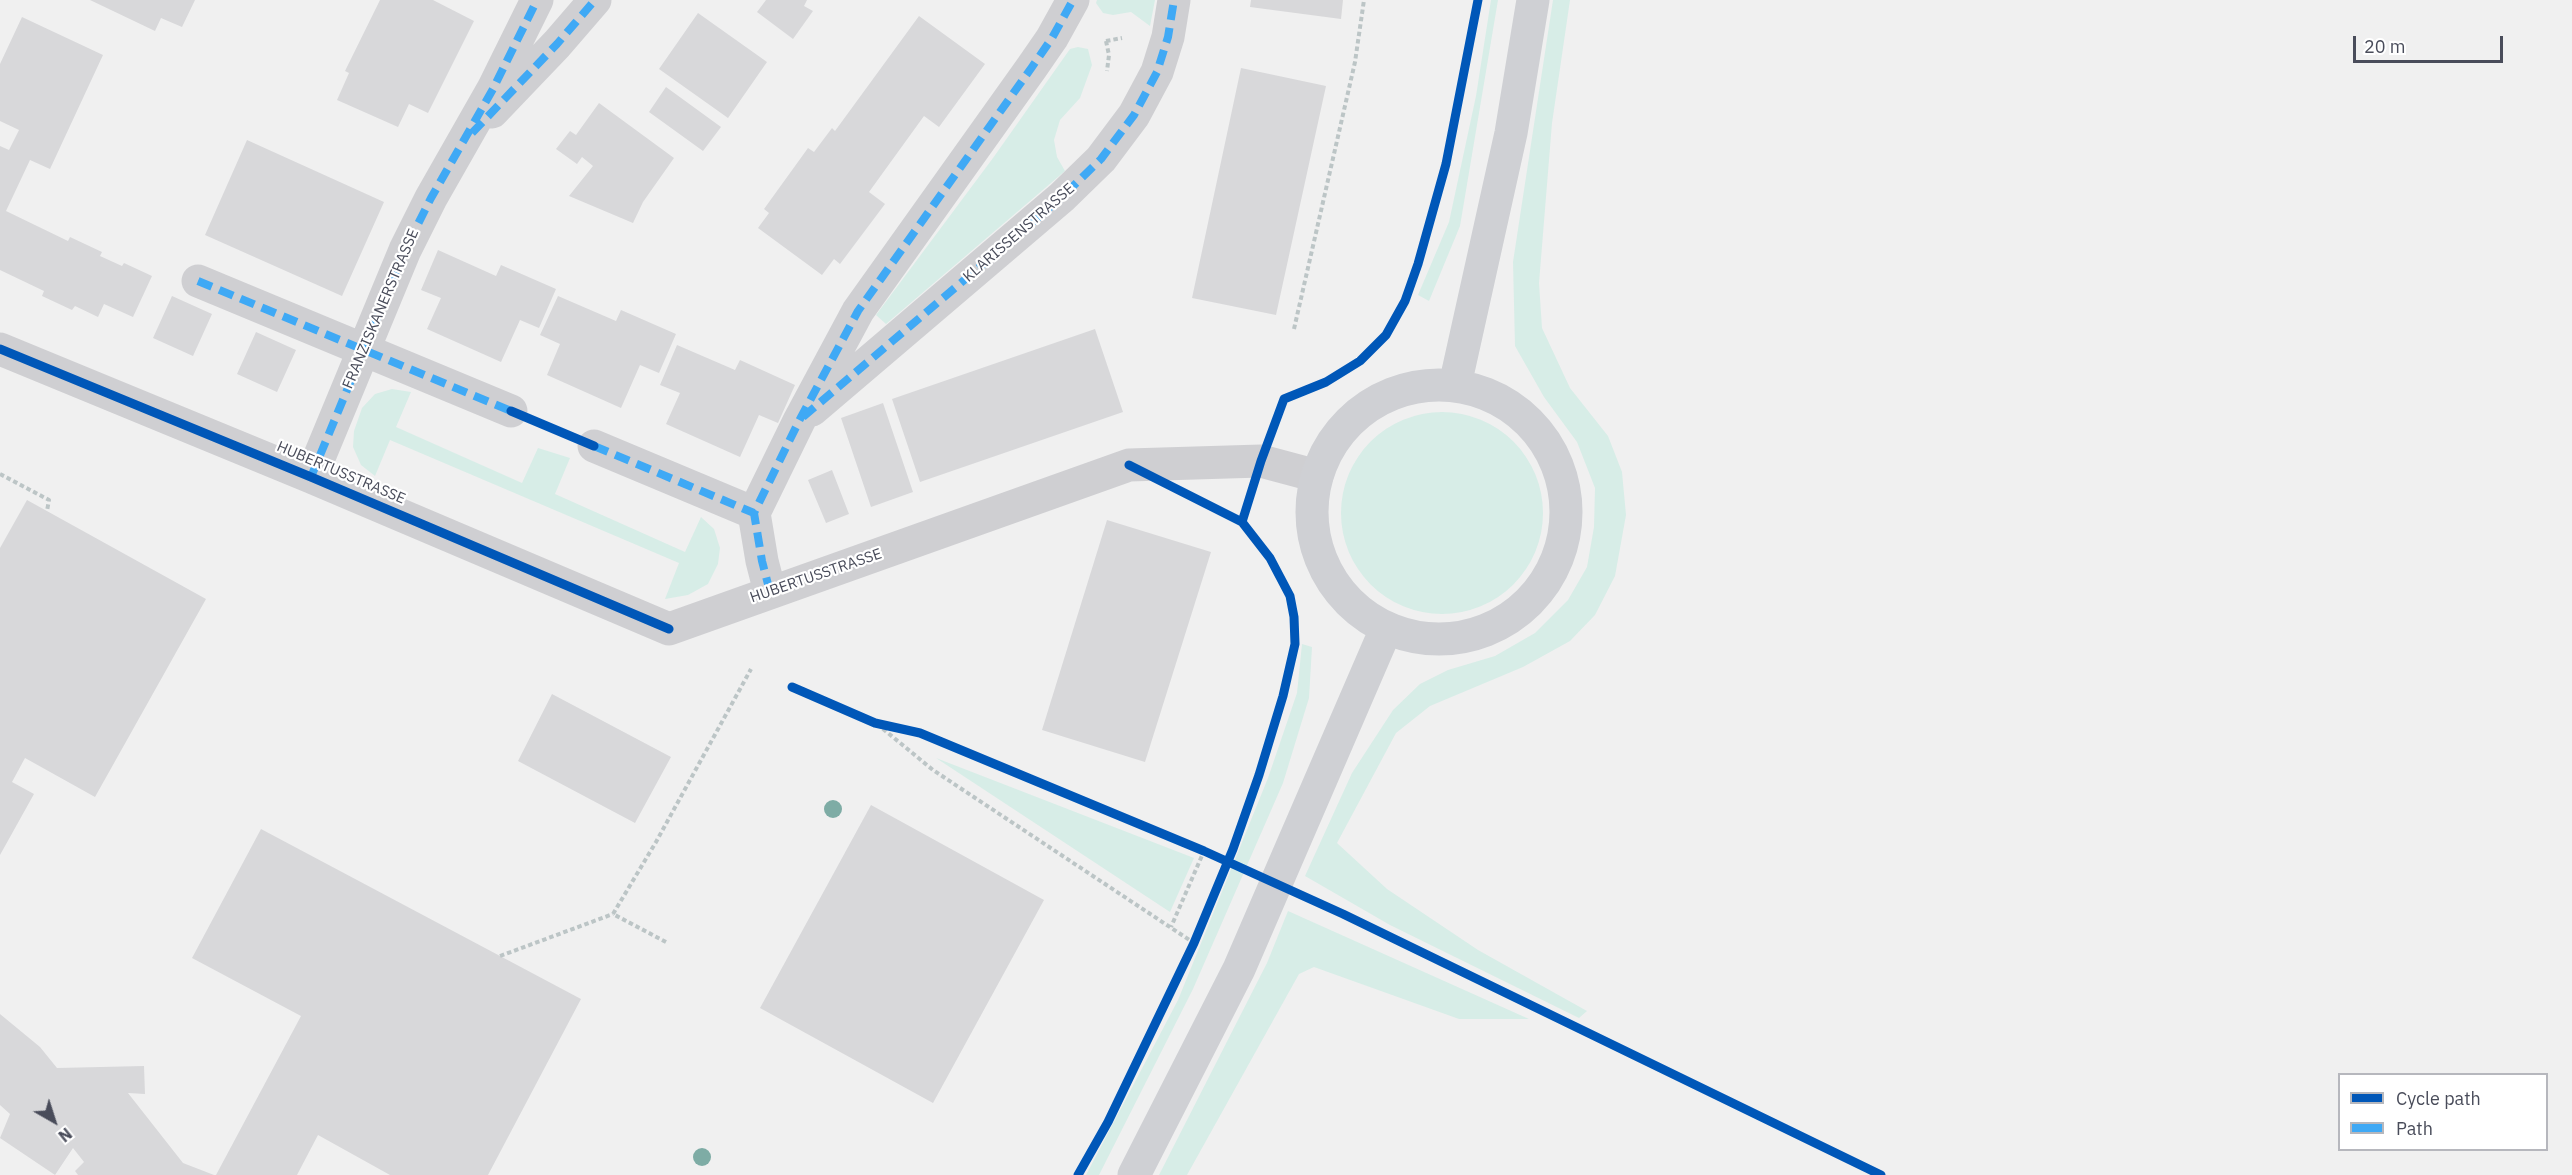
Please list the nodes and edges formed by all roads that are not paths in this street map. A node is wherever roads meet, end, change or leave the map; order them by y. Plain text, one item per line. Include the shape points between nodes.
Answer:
1 (537, 0) edge
2 (595, 0) edge
3 (1174, 0) edge
4 (1533, 0) edge
5 (1070, 7) edge
6 (460, 146) junction
7 (198, 281) dead end
8 (0, 349) edge
9 (363, 350) junction
10 (1455, 385) junction
11 (511, 411) dead end
12 (799, 421) junction
13 (594, 446) dead end
14 (1317, 476) junction
15 (311, 477) junction
16 (754, 513) junction
17 (770, 592) junction
18 (1386, 629) junction
19 (1134, 1175) edge

1 - 6 street, FRANZISKANERSTRASSE
2 - 6 street, FRANZISKANERSTRASSE
3 - 12 street, KLARISSENSTRASSE via 1168,37 1143,101 1101,159 1062,197
4 - 10 main road via 1511,133
5 - 12 street, KLARISSENSTRASSE via 1032,67 858,311
6 - 9 street, FRANZISKANERSTRASSE via 405,250
7 - 9 street
8 - 15 street, HUBERTUSSTRASSE
9 - 11 street
9 - 15 street, FRANZISKANERSTRASSE
10 - 14 main road via 1419,386 1385,397 1355,416 1331,443
10 - 18 main road via 1497,398 1532,424 1557,461 1567,503 1562,546 1544,586 1512,617 1473,635 1429,639
12 - 16 street, KLARISSENSTRASSE
13 - 16 street
14 - 17 street, HUBERTUSSTRASSE via 1261,461 1129,465
14 - 18 main road via 1311,512 1316,548 1332,582 1355,609
15 - 17 street, HUBERTUSSTRASSE via 669,629
16 - 17 street
18 - 19 main road via 1239,969

